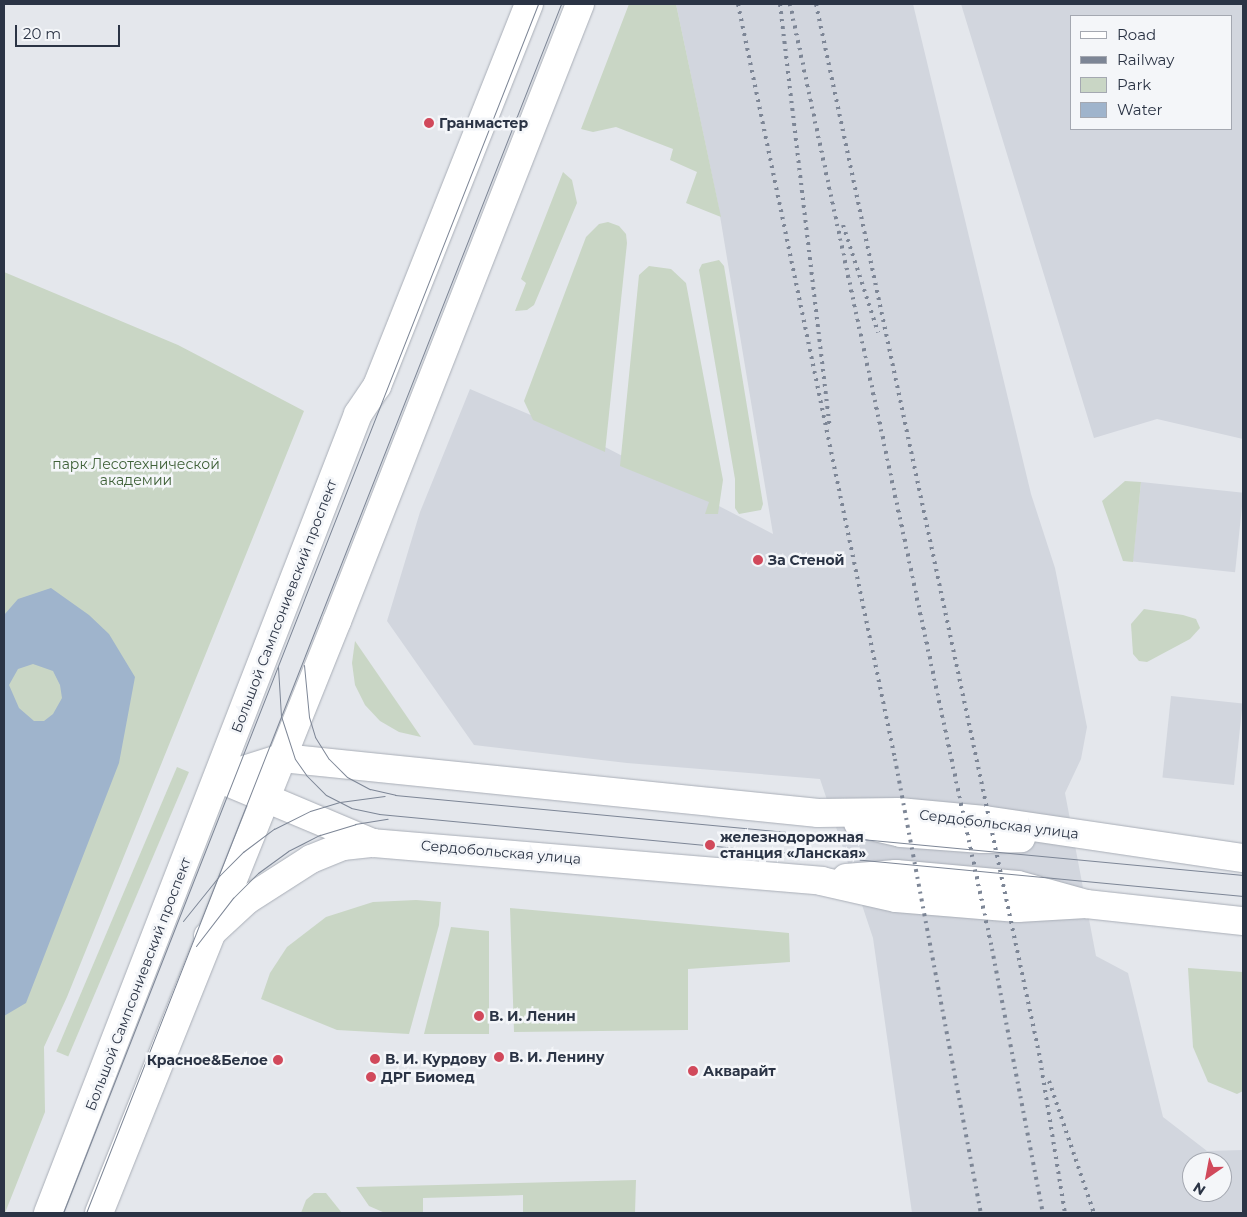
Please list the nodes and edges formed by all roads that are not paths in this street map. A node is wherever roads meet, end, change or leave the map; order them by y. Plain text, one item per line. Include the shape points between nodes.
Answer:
1 (529, 4) edge
2 (580, 4) edge
3 (282, 758) junction
4 (218, 778) junction
5 (265, 797) junction
6 (373, 842) junction
7 (1243, 858) edge
8 (1243, 921) edge
9 (208, 937) junction
10 (48, 1213) edge
11 (99, 1213) edge

1 - 4 main road, Большой Сампсониевский проспект via 377,386 358,414
2 - 3 main road
3 - 4 main road, Сердобольская улица
3 - 5 main road
3 - 7 main road, Сердобольская улица via 818,813 900,833 982,839 1090,836
4 - 5 main road
4 - 10 main road, Большой Сампсониевский проспект
5 - 6 main road
5 - 9 main road
6 - 8 main road, Сердобольская улица via 821,880 896,874 1009,884 1086,904
6 - 9 main road, Сердобольская улица via 343,846 311,859 247,900
9 - 11 main road

